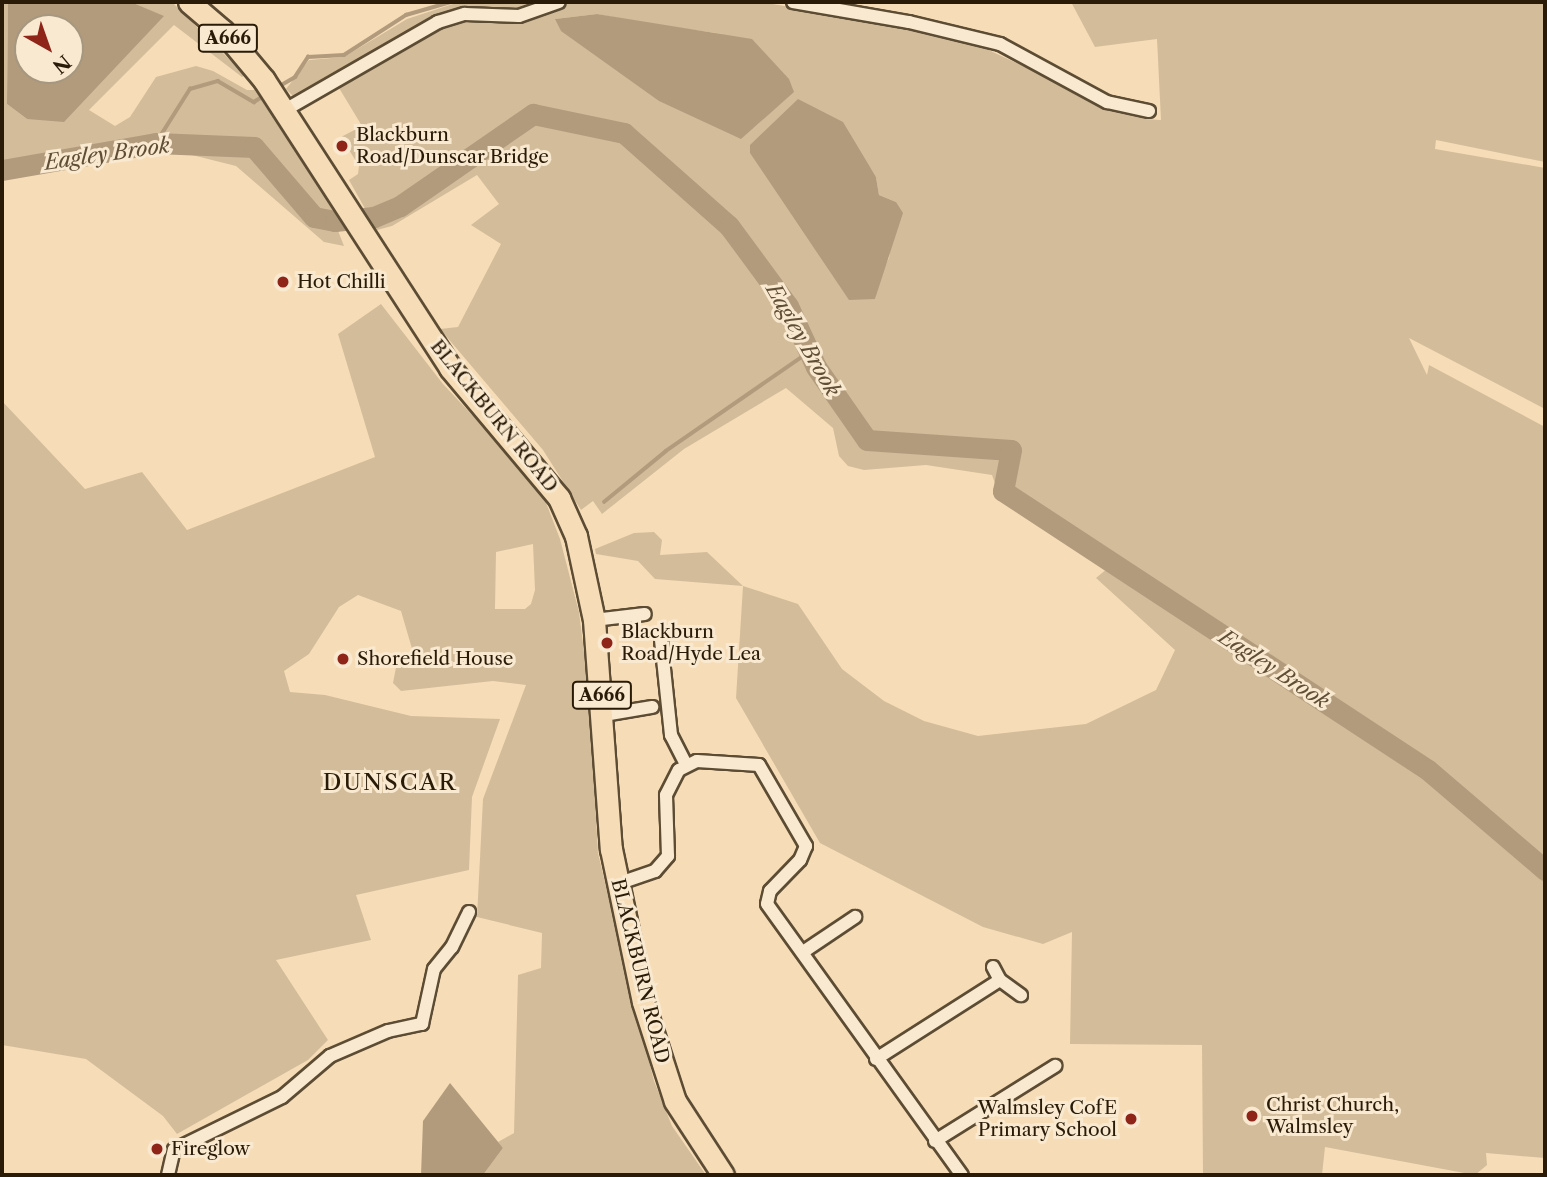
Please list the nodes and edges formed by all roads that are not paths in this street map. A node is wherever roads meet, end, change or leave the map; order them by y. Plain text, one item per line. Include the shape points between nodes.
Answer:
1 (188, 2) edge
2 (559, 2) edge
3 (793, 2) edge
4 (282, 106) junction
5 (1149, 111) dead end
6 (645, 614) dead end
7 (594, 620) junction
8 (661, 640) dead end
9 (652, 707) dead end
10 (604, 715) junction
11 (686, 765) junction
12 (617, 884) junction
13 (469, 912) dead end
14 (850, 917) dead end
15 (803, 952) junction
16 (992, 967) dead end
17 (1000, 980) junction
18 (1021, 995) dead end
19 (876, 1059) junction
20 (1055, 1066) dead end
21 (935, 1141) junction
22 (167, 1175) edge
23 (723, 1175) edge
24 (962, 1175) edge

1 - 4 highway, BLACKBURN ROAD / A666 via 223,32
2 - 4 street via 519,16 465,14 438,22
3 - 5 street via 1000,44 1107,102
4 - 7 highway, BLACKBURN ROAD / A666 via 450,368 559,498 576,536
6 - 7 street
7 - 10 highway, BLACKBURN ROAD / A666
8 - 11 street via 671,735
9 - 10 street
10 - 12 highway, BLACKBURN ROAD / A666
11 - 12 street via 673,776 666,795 668,856 655,871
11 - 15 street via 752,761 766,772 806,846 800,860 770,891 767,904
12 - 23 highway, BLACKBURN ROAD / A666 via 662,1064 693,1135
13 - 22 street via 452,947 434,970 422,1024 388,1031 330,1056 282,1097 174,1150
14 - 15 street
15 - 19 street
16 - 17 street
17 - 18 street
17 - 19 street
19 - 21 street
20 - 21 street via 1046,1079
21 - 24 street

